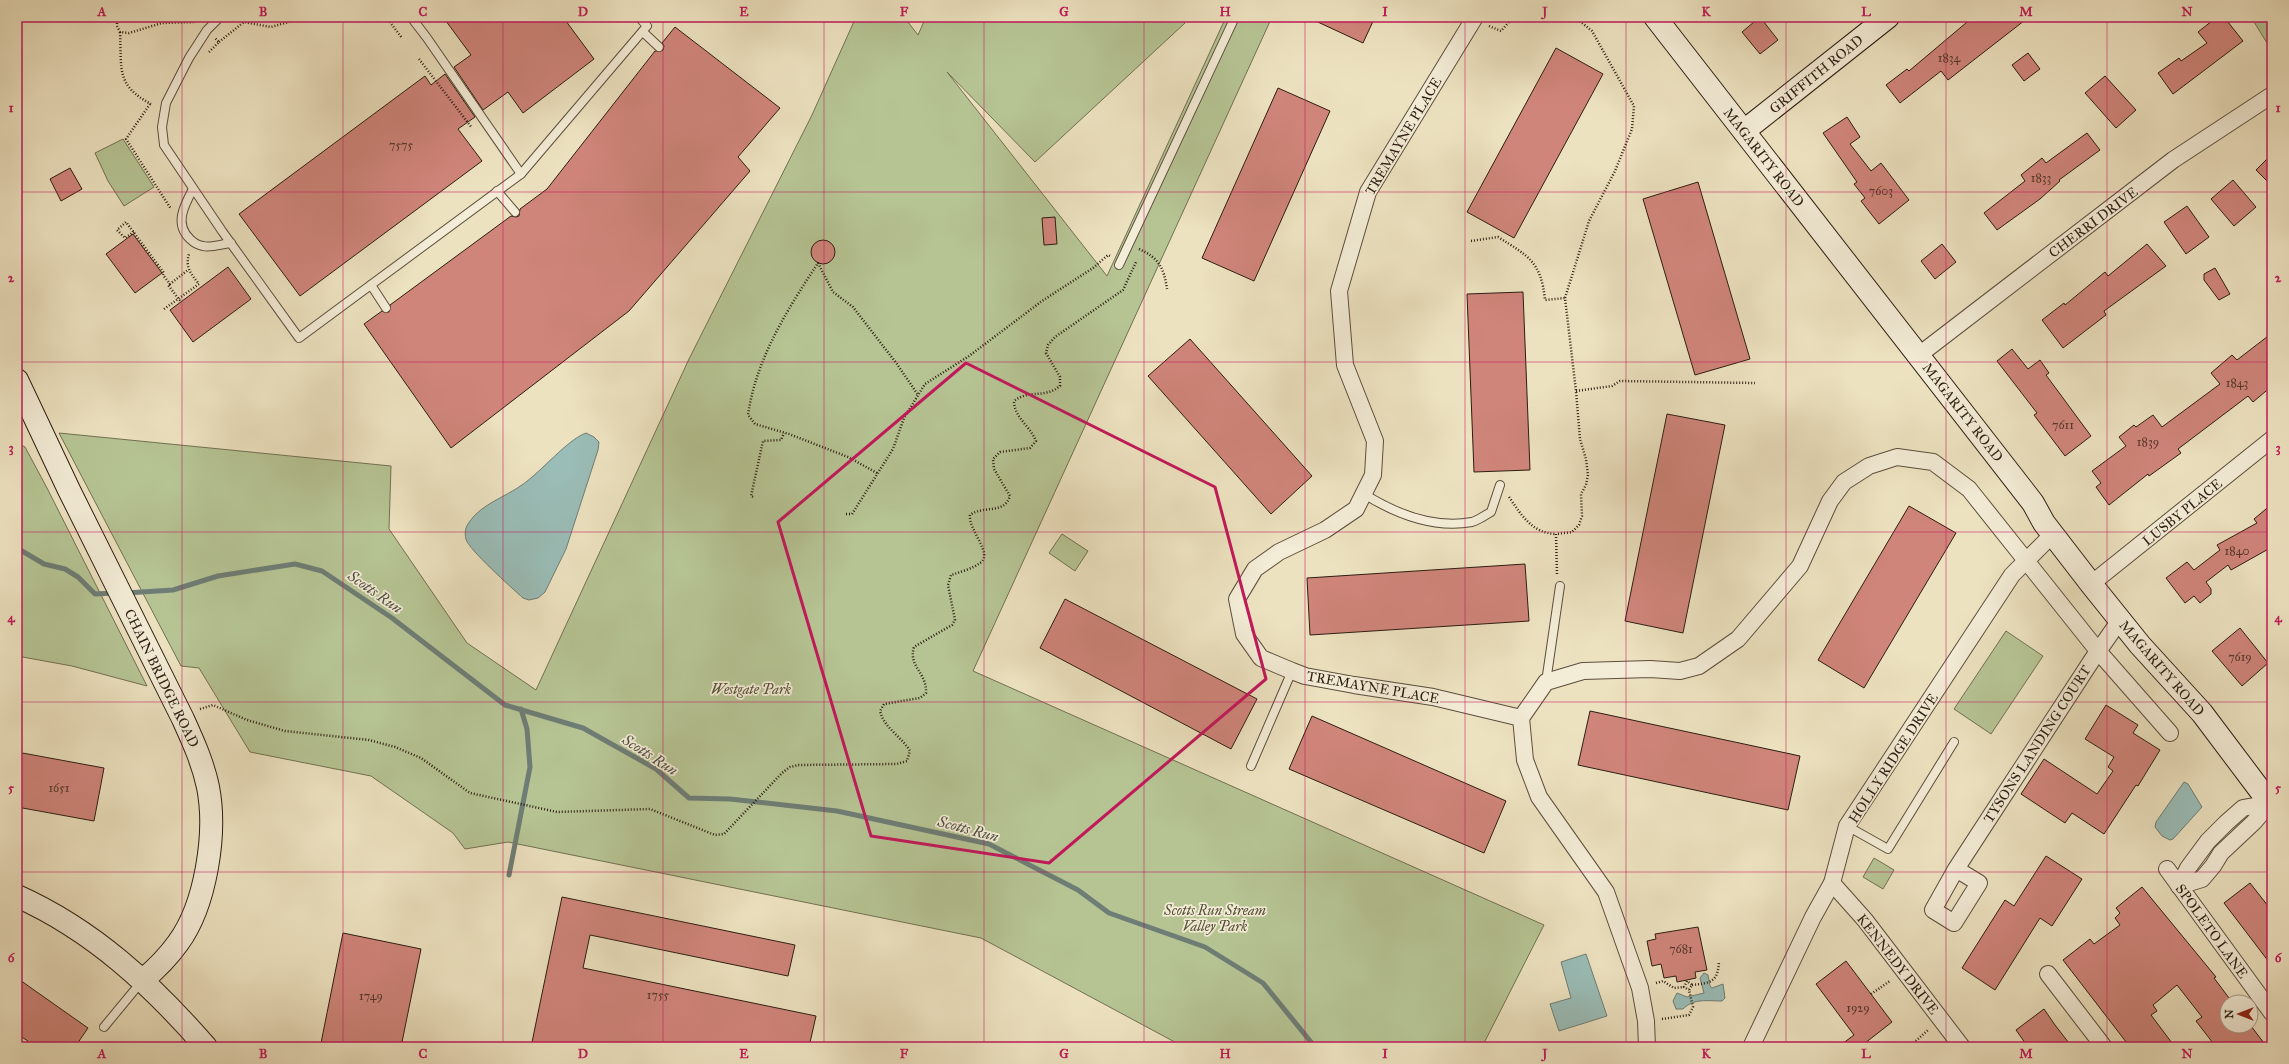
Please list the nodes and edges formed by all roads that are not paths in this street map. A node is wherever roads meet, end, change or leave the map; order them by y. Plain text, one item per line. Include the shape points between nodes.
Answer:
1 (410, 17) edge
2 (639, 17) edge
3 (1235, 17) edge
4 (1655, 17) edge
5 (1888, 17) edge
6 (218, 18) edge
7 (1475, 18) edge
8 (642, 32) junction
9 (659, 47) dead end
10 (2272, 95) edge
11 (1744, 131) junction
12 (521, 174) junction
13 (193, 189) junction
14 (498, 191) junction
15 (515, 212) dead end
16 (231, 243) junction
17 (1119, 264) road end
18 (371, 285) junction
19 (386, 308) dead end
20 (1919, 355) junction
21 (19, 387) edge
22 (2272, 439) edge
23 (1500, 485) road end
24 (1364, 494) junction
25 (2053, 534) junction
26 (2024, 561) junction
27 (2091, 584) junction
28 (1560, 586) road end
29 (2120, 620) junction
30 (2098, 651) junction
31 (1292, 671) junction
32 (1546, 682) junction
33 (1521, 718) junction
34 (2170, 732) dead end
35 (1954, 742) dead end
36 (1251, 766) dead end
37 (2271, 804) edge
38 (1848, 826) junction
39 (1956, 869) dead end
40 (2167, 869) dead end
41 (1832, 884) junction
42 (2179, 886) junction
43 (17, 896) edge
44 (2048, 974) dead end
45 (143, 980) junction
46 (2272, 1013) edge
47 (104, 1027) dead end
48 (206, 1047) edge
49 (1647, 1047) edge
50 (1751, 1047) edge
51 (1962, 1047) edge
52 (2104, 1047) edge

1 - 12 lane
2 - 8 lane via 647,26
3 - 17 lane
4 - 11 street, MAGARITY ROAD
5 - 11 street, GRIFFITH ROAD
6 - 13 lane via 190,58 165,107 162,127 164,145
7 - 24 street, TREMAYNE PLACE via 1368,192 1339,290 1345,365 1375,441 1373,475
8 - 9 lane
8 - 12 lane
10 - 20 street, CHERRI DRIVE via 2173,160
11 - 20 street, MAGARITY ROAD
12 - 14 lane
13 - 16 lane
13 - 16 lane via 182,210 181,226 185,234 194,244 204,247
14 - 15 lane
14 - 18 lane
16 - 18 lane via 299,338
18 - 19 lane
20 - 25 street, MAGARITY ROAD via 2034,503
21 - 45 street, CHAIN BRIDGE ROAD via 162,673 202,765 208,788 211,832 198,904 188,926 164,961
22 - 27 street, LUSBY PLACE
23 - 24 lane via 1491,512 1473,521 1445,524 1413,518 1388,509
24 - 31 street, TREMAYNE PLACE via 1356,509 1325,530 1279,552 1255,569 1237,599 1244,634 1261,658
25 - 26 street, HOLLY RIDGE DRIVE
25 - 27 street, MAGARITY ROAD
26 - 30 street
26 - 32 street via 1970,489 1933,462 1897,457 1869,466 1844,482 1830,501 1800,566 1738,639 1699,666 1680,671 1583,671
26 - 38 street, HOLLY RIDGE DRIVE via 2012,575
27 - 29 street, MAGARITY ROAD
28 - 32 lane
29 - 30 street, TYSONS LANDING COURT
29 - 37 street, MAGARITY ROAD via 2202,713
30 - 34 street
30 - 39 street, TYSONS LANDING COURT
31 - 33 street, TREMAYNE PLACE via 1326,680 1433,697
31 - 36 lane
32 - 33 street
33 - 49 street via 1525,760 1539,797 1606,892 1640,988 1646,1021
35 - 38 lane via 1888,849
37 - 42 street via 2243,808 2226,823 2208,841 2188,868
38 - 41 street, HOLLY RIDGE DRIVE
40 - 42 street, SPOLETO LANE
41 - 50 street, HOLLY RIDGE DRIVE via 1813,917
41 - 51 street, KENNEDY DRIVE via 1865,920
42 - 46 street, SPOLETO LANE
43 - 45 street via 81,930
44 - 52 street
45 - 47 lane
45 - 48 street

